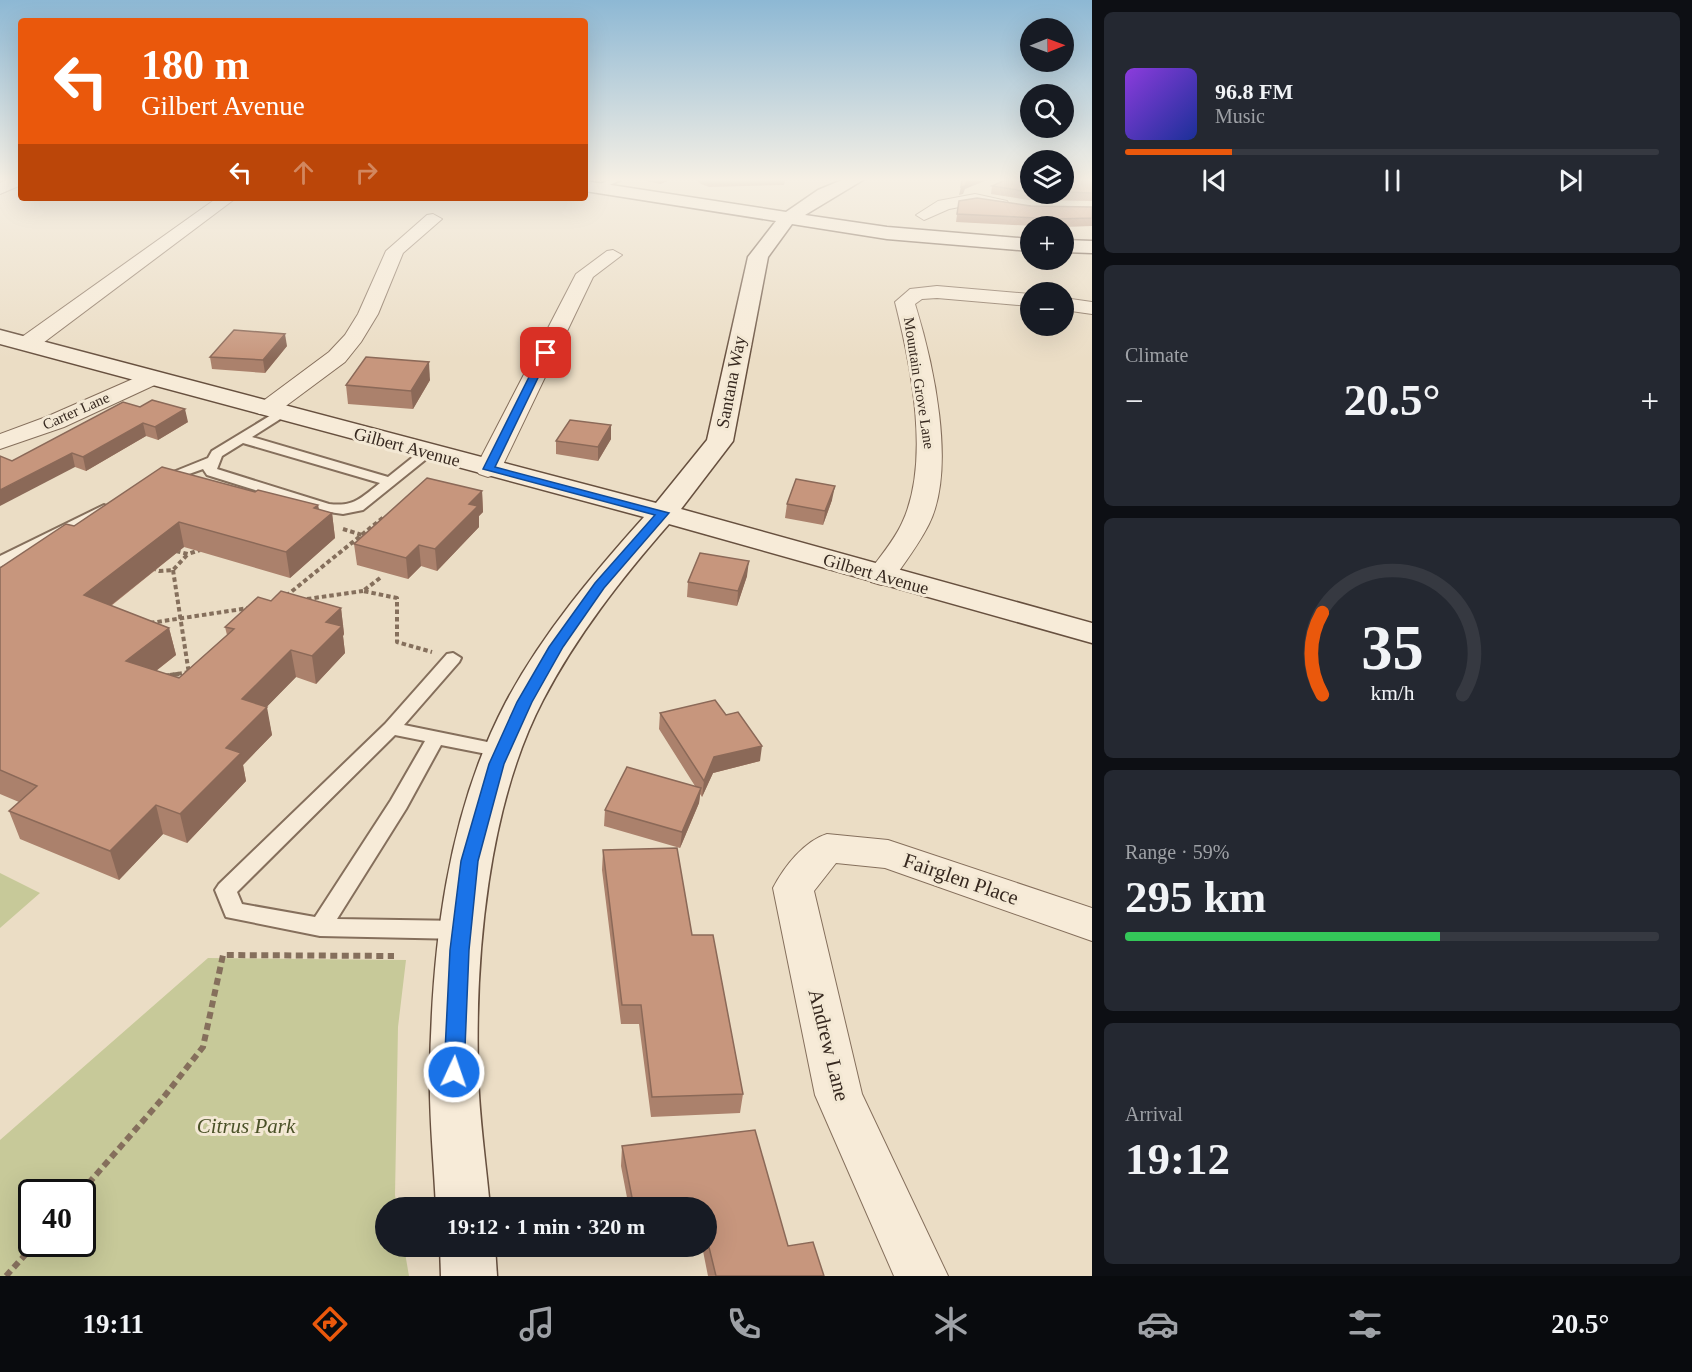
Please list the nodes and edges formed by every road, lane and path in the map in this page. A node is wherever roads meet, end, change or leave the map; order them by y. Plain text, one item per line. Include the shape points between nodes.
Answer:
1 (171, 240) edge
2 (408, 240) edge
3 (771, 240) edge
4 (959, 240) edge
5 (1020, 244) edge
6 (1074, 246) edge
7 (1092, 247) edge
8 (614, 255) dead end
9 (1020, 299) edge
10 (1074, 305) edge
11 (1092, 308) edge
12 (0, 337) edge
13 (27, 344) junction
14 (151, 378) junction
15 (274, 411) junction
16 (241, 438) junction
17 (0, 442) edge
18 (428, 452) junction
19 (211, 461) junction
20 (488, 469) junction
21 (391, 482) junction
22 (143, 489) edge
23 (112, 504) edge
24 (389, 513) edge
25 (663, 513) junction
26 (340, 528) dead end
27 (362, 535) junction
28 (210, 544) edge
29 (169, 552) edge
30 (188, 554) junction
31 (149, 561) edge
32 (0, 562) edge
33 (173, 570) junction
34 (881, 576) junction
35 (380, 578) dead end
36 (363, 591) junction
37 (285, 597) edge
38 (296, 601) edge
39 (255, 607) edge
40 (181, 618) junction
41 (147, 623) edge
42 (1092, 633) edge
43 (453, 658) joint
44 (199, 670) edge
45 (189, 672) junction
46 (154, 678) edge
47 (191, 683) edge
48 (392, 728) junction
49 (435, 739) junction
50 (502, 751) junction
51 (827, 848) joint
52 (1092, 926) edge
53 (320, 927) junction
54 (462, 930) junction
55 (394, 956) dead end
56 (92, 1179) edge
57 (462, 1197) edge
58 (23, 1257) edge
59 (468, 1257) edge
60 (6, 1276) edge
61 (469, 1276) edge
62 (921, 1276) edge

1 - 13 street
2 - 15 street via 395,250 354,338
3 - 25 street, Santana Way via 758,257 720,441
4 - 5 street
6 - 7 street
8 - 20 street via 585,274
9 - 34 street, Mountain Grove Lane via 938,292 917,293 905,302 915,338 931,450 916,523
10 - 11 street
12 - 13 street, Gilbert Avenue
13 - 14 street, Gilbert Avenue
14 - 15 street, Gilbert Avenue
14 - 17 street, Carter Lane via 56,422
15 - 16 lane
15 - 18 street, Gilbert Avenue
16 - 19 lane
16 - 21 lane
18 - 20 street, Gilbert Avenue
18 - 21 lane
19 - 21 lane via 209,468 220,477 334,510 358,507
19 - 22 lane
20 - 25 street, Gilbert Avenue
23 - 32 lane
24 - 27 path
25 - 34 street, Gilbert Avenue
25 - 50 street, Santana Way via 600,585 556,647 524,702
26 - 27 path
27 - 37 path
28 - 30 path
29 - 30 path
30 - 33 path
31 - 33 path via 159,571
33 - 40 path
34 - 42 street, Gilbert Avenue
35 - 36 path
36 - 38 path
36 - 43 path via 398,598 397,642
39 - 40 path
40 - 41 path
40 - 45 path
43 - 48 lane
44 - 45 path
45 - 46 path
45 - 47 path
48 - 49 lane
48 - 53 lane via 226,890 234,911
49 - 50 lane
49 - 53 lane via 399,804
50 - 54 street, Santana Way via 470,861
51 - 52 street, Fairglen Place via 888,854
51 - 62 street, Andrew Lane via 793,888 839,1095
53 - 54 lane
54 - 57 street, Santana Way via 454,1072
55 - 56 path via 223,955 203,1047
58 - 60 path
59 - 61 street

